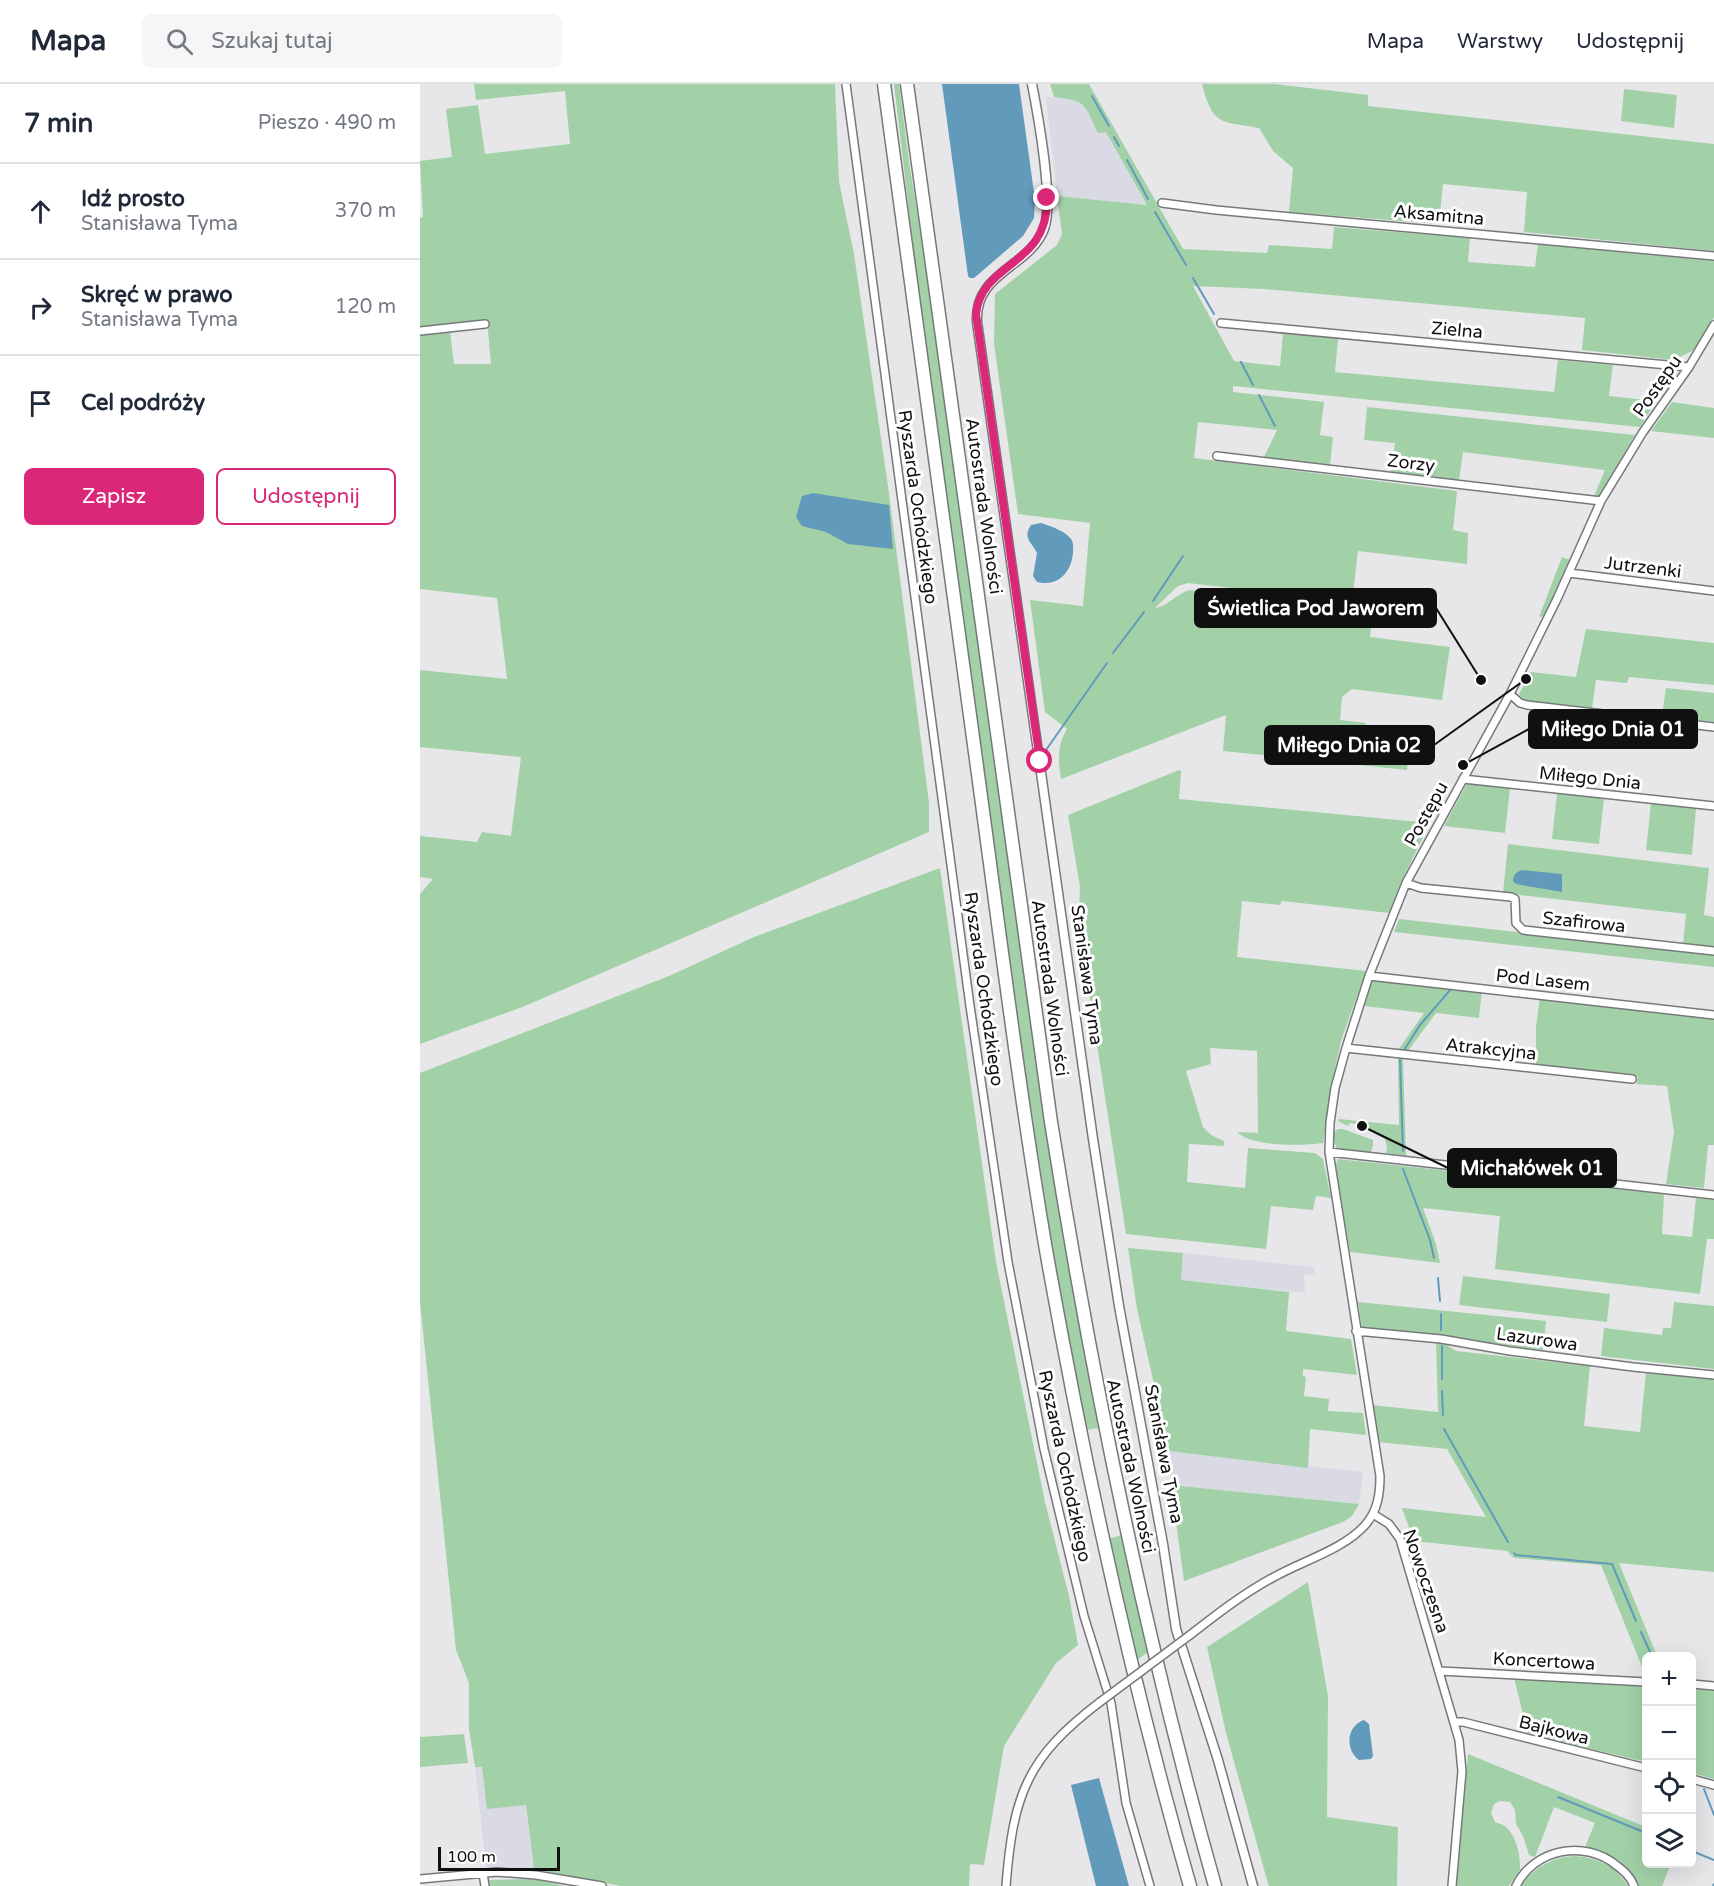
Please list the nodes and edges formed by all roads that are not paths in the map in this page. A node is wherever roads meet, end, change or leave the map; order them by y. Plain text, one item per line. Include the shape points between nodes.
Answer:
1 (846, 84) edge
2 (884, 84) edge
3 (907, 84) edge
4 (1032, 84) edge
5 (1162, 203) dead end
6 (1714, 256) edge
7 (1221, 323) dead end
8 (485, 324) dead end
9 (1714, 325) edge
10 (420, 331) edge
11 (1689, 367) junction
12 (1217, 456) dead end
13 (1601, 501) junction
14 (1569, 573) junction
15 (1714, 591) edge
16 (1510, 694) junction
17 (1714, 727) edge
18 (1463, 779) junction
19 (1714, 806) edge
20 (1406, 883) junction
21 (1714, 951) edge
22 (1369, 976) junction
23 (1714, 1015) edge
24 (1346, 1048) junction
25 (1632, 1079) dead end
26 (1329, 1152) junction
27 (1714, 1196) edge
28 (1356, 1331) junction
29 (1714, 1375) edge
30 (1373, 1514) junction
31 (1440, 1671) junction
32 (1642, 1682) edge
33 (1696, 1684) edge
34 (1714, 1686) edge
35 (1454, 1722) junction
36 (1642, 1767) edge
37 (1696, 1780) edge
38 (1714, 1785) edge
39 (483, 1873) junction
40 (420, 1879) edge
41 (485, 1886) edge
42 (602, 1886) edge
43 (1006, 1886) edge
44 (1150, 1886) edge
45 (1190, 1886) edge
46 (1215, 1886) edge
47 (1253, 1886) edge
48 (1452, 1886) edge
49 (1516, 1886) edge
50 (1634, 1886) edge

1 - 44 street, Ryszarda Ochódzkiego via 1006,1253 1044,1449 1084,1616 1111,1703 1122,1781
2 - 45 highway via 1013,1033 1046,1245 1069,1377 1115,1593
3 - 46 highway, Autostrada Wolności via 1070,1242 1141,1600
4 - 47 street, Stanisława Tyma via 1047,219 1034,245 987,286 977,307 977,322 1096,1158 1176,1629
5 - 6 street, Aksamitna
7 - 11 street, Zielna
8 - 10 street
9 - 11 street, Postępu
11 - 13 street, Postępu
12 - 13 street, Zorzy
13 - 14 street, Postępu
14 - 15 street, Jutrzenki
14 - 16 street, Postępu
16 - 17 street via 1527,705
16 - 18 street, Postępu
18 - 19 street, Miłego Dnia
18 - 20 street, Postępu
20 - 21 street, Szafirowa via 1511,897 1517,905 1516,923 1523,930
20 - 22 street, Postępu
22 - 23 street, Pod Lasem
22 - 24 street, Postępu
24 - 25 street, Atrakcyjna
24 - 26 street, Postępu via 1335,1088
26 - 27 street
26 - 28 street
28 - 29 street, Lazurowa
28 - 30 street via 1380,1476 1380,1493
30 - 31 street, Nowoczesna via 1389,1524 1400,1539
30 - 43 street, bridge via 1347,1540 1257,1586 1065,1730 1048,1748 1023,1790 1010,1838
31 - 32 street, Koncertowa
31 - 35 street, Nowoczesna
33 - 34 street
35 - 36 street, Bajkowa
35 - 48 street, Nowoczesna via 1462,1771
37 - 38 street
39 - 40 street
39 - 41 street
39 - 42 street via 536,1875
49 - 50 street via 1528,1868 1540,1860 1578,1849 1611,1861 1627,1873

